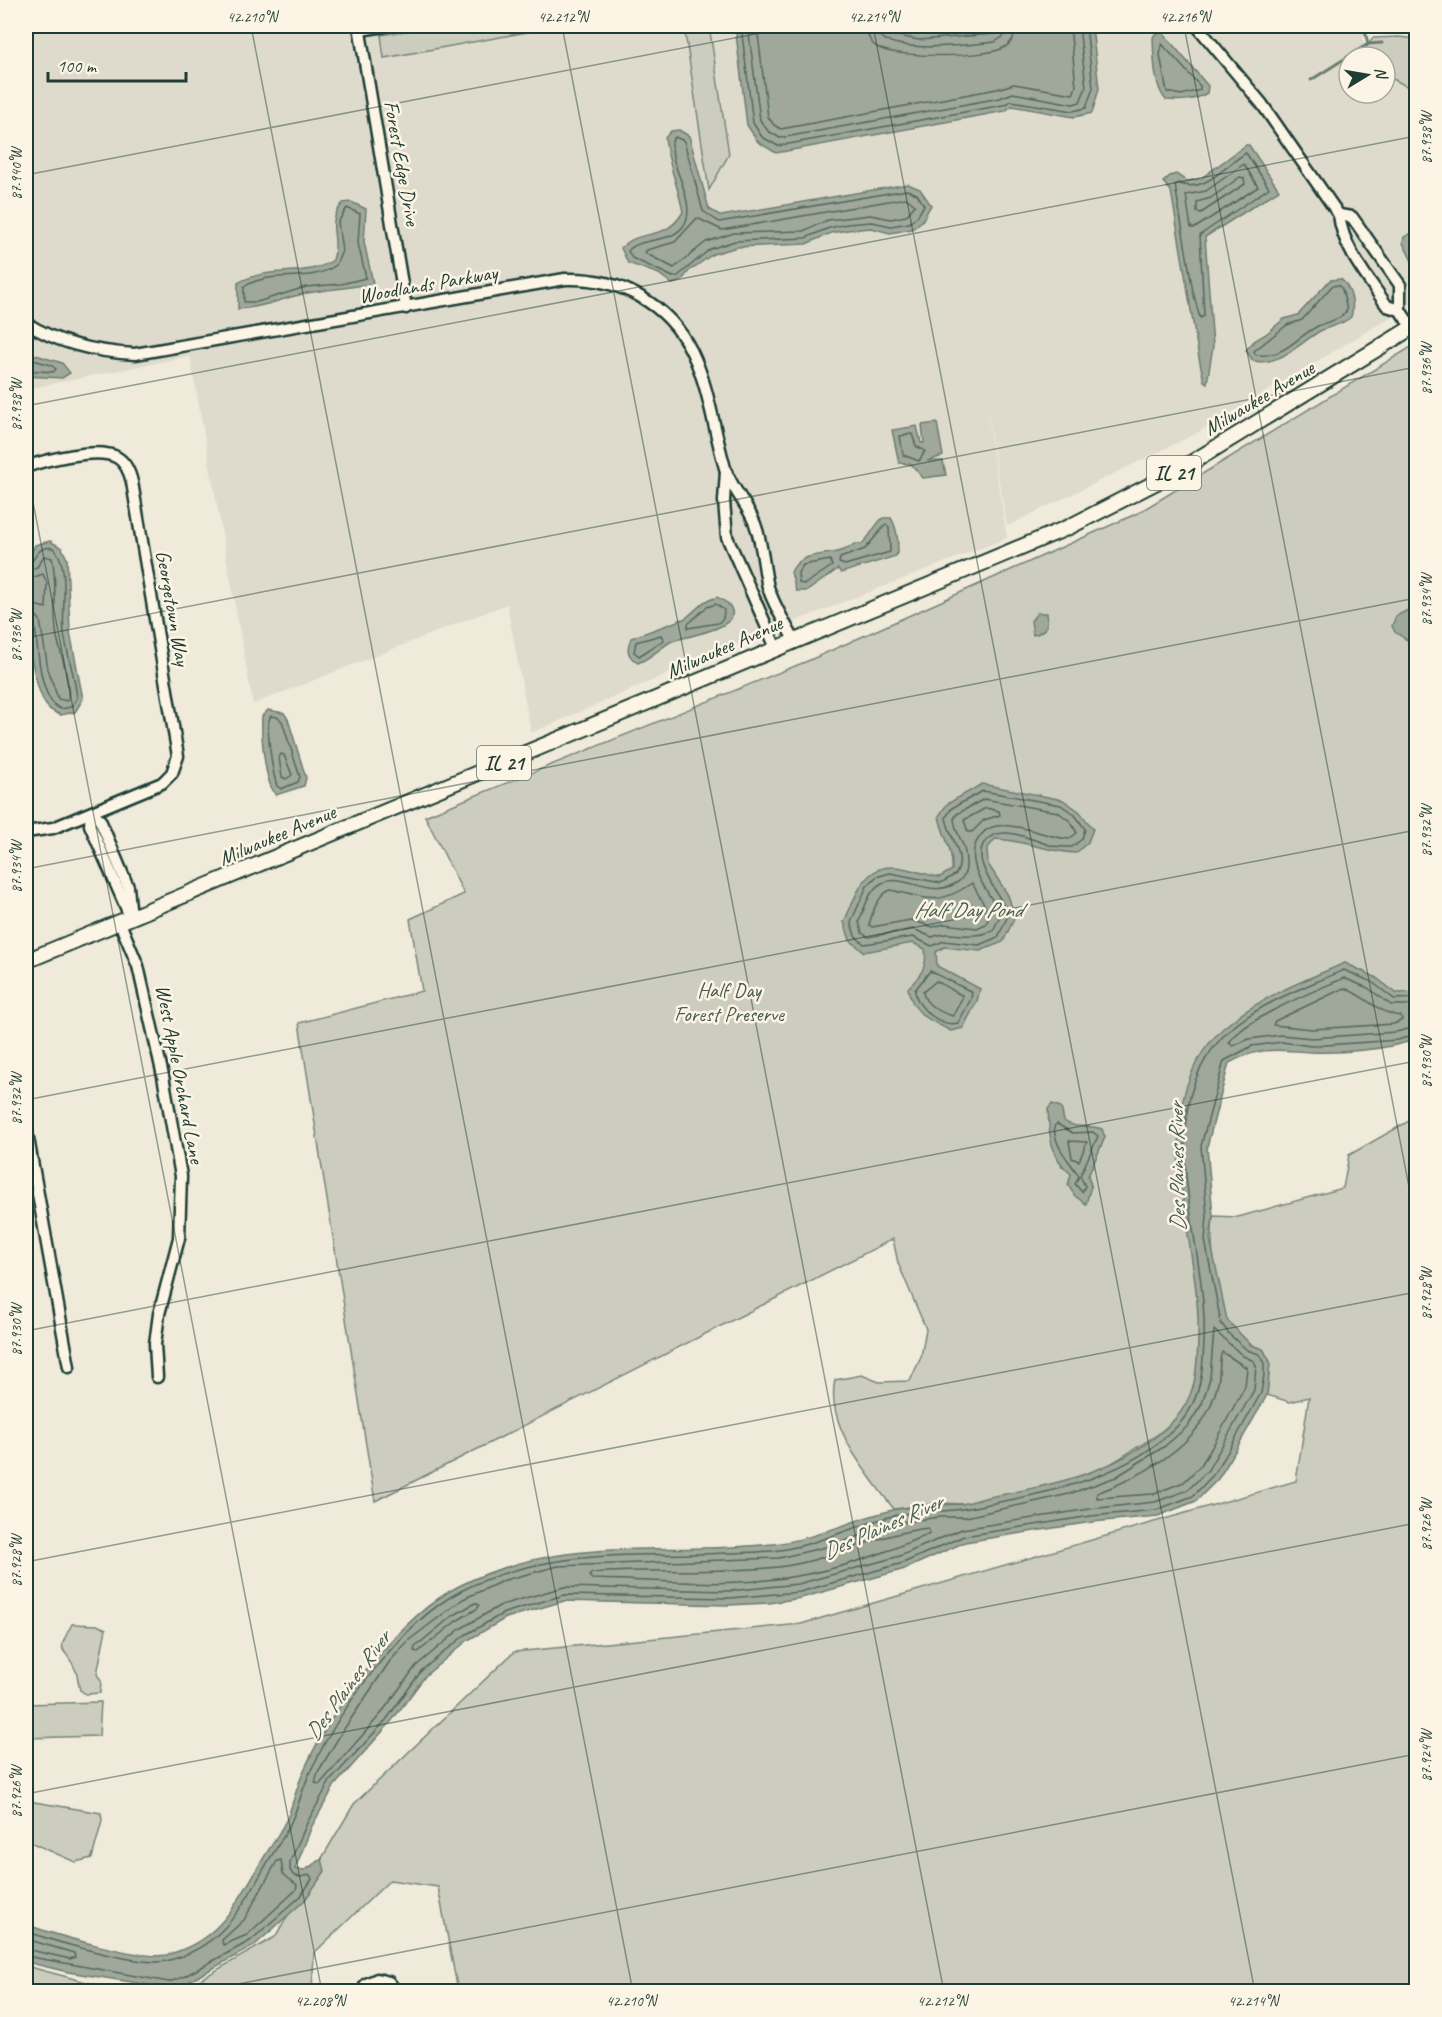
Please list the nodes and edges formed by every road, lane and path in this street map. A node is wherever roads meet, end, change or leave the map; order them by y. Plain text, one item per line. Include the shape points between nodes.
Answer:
1 (385, 26) edge
2 (1197, 26) edge
3 (359, 28) edge
4 (1338, 215) junction
5 (406, 308) junction
6 (1400, 310) junction
7 (26, 323) edge
8 (1414, 326) edge
9 (26, 467) edge
10 (726, 471) junction
11 (794, 640) junction
12 (776, 648) junction
13 (92, 813) junction
14 (26, 832) edge
15 (126, 920) junction
16 (26, 961) edge
17 (26, 1127) edge
18 (69, 1367) dead end
19 (157, 1377) dead end
20 (362, 1992) edge
21 (396, 1992) edge

1 - 3 street
2 - 4 street via 1262,104
3 - 5 street, Forest Edge Drive
4 - 6 street via 1351,253 1387,306
4 - 6 street via 1352,217 1400,285
5 - 7 street, Woodlands Parkway via 135,354 64,342
5 - 10 street, Woodlands Parkway via 565,279 591,280 630,291 657,308 691,347 704,376
6 - 8 street
8 - 11 main road, Milwaukee Avenue / IL 21 via 1274,414 1127,499 1012,552
9 - 13 street, Georgetown Way via 104,453 123,462 132,482 178,756 172,773 162,783
10 - 11 street, Woodlands Parkway via 754,522 768,587
10 - 12 street, Woodlands Parkway via 727,537
11 - 12 main road, Milwaukee Avenue / IL 21
12 - 15 main road, Milwaukee Avenue / IL 21
13 - 14 street, Georgetown Way via 44,830
13 - 15 street via 100,820 128,887
15 - 16 main road, Milwaukee Avenue / IL 21
15 - 19 street, West Apple Orchard Lane via 165,1086 181,1176 179,1238 155,1344
17 - 18 street
20 - 21 street via 366,1984 377,1979 389,1982

